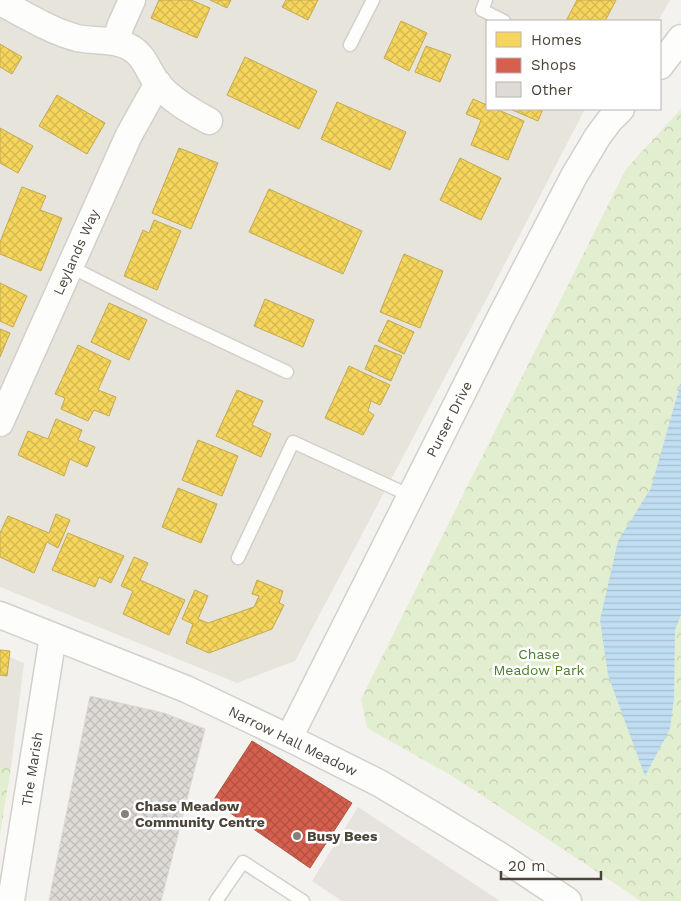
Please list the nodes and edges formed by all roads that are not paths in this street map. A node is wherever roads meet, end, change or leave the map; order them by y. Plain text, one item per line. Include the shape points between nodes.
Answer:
1 (132, 0) edge
2 (373, 0) edge
3 (486, 0) edge
4 (0, 2) edge
5 (502, 20) edge
6 (681, 38) edge
7 (116, 42) junction
8 (350, 45) dead end
9 (661, 65) edge
10 (158, 83) junction
11 (620, 110) edge
12 (210, 121) dead end
13 (70, 266) junction
14 (287, 372) dead end
15 (0, 423) edge
16 (411, 496) junction
17 (238, 558) dead end
18 (0, 616) edge
19 (53, 636) junction
20 (289, 738) junction
21 (11, 901) edge
22 (216, 901) edge
23 (304, 901) edge
24 (568, 901) edge

1 - 7 street
2 - 8 lane
3 - 5 lane via 482,10
4 - 7 street via 59,32 77,38
6 - 9 street
7 - 10 street via 140,55
10 - 12 street via 170,97
10 - 13 street, Leylands Way via 128,135
11 - 16 street, Purser Drive via 598,136 574,176
13 - 14 lane
13 - 15 street, Leylands Way
16 - 17 lane via 293,442
16 - 20 street, Purser Drive
18 - 19 street, Narrow Hall Meadow
19 - 20 street, Narrow Hall Meadow via 186,689
19 - 21 street, The Marish
20 - 24 street, Narrow Hall Meadow via 379,783
22 - 23 lane via 243,862

